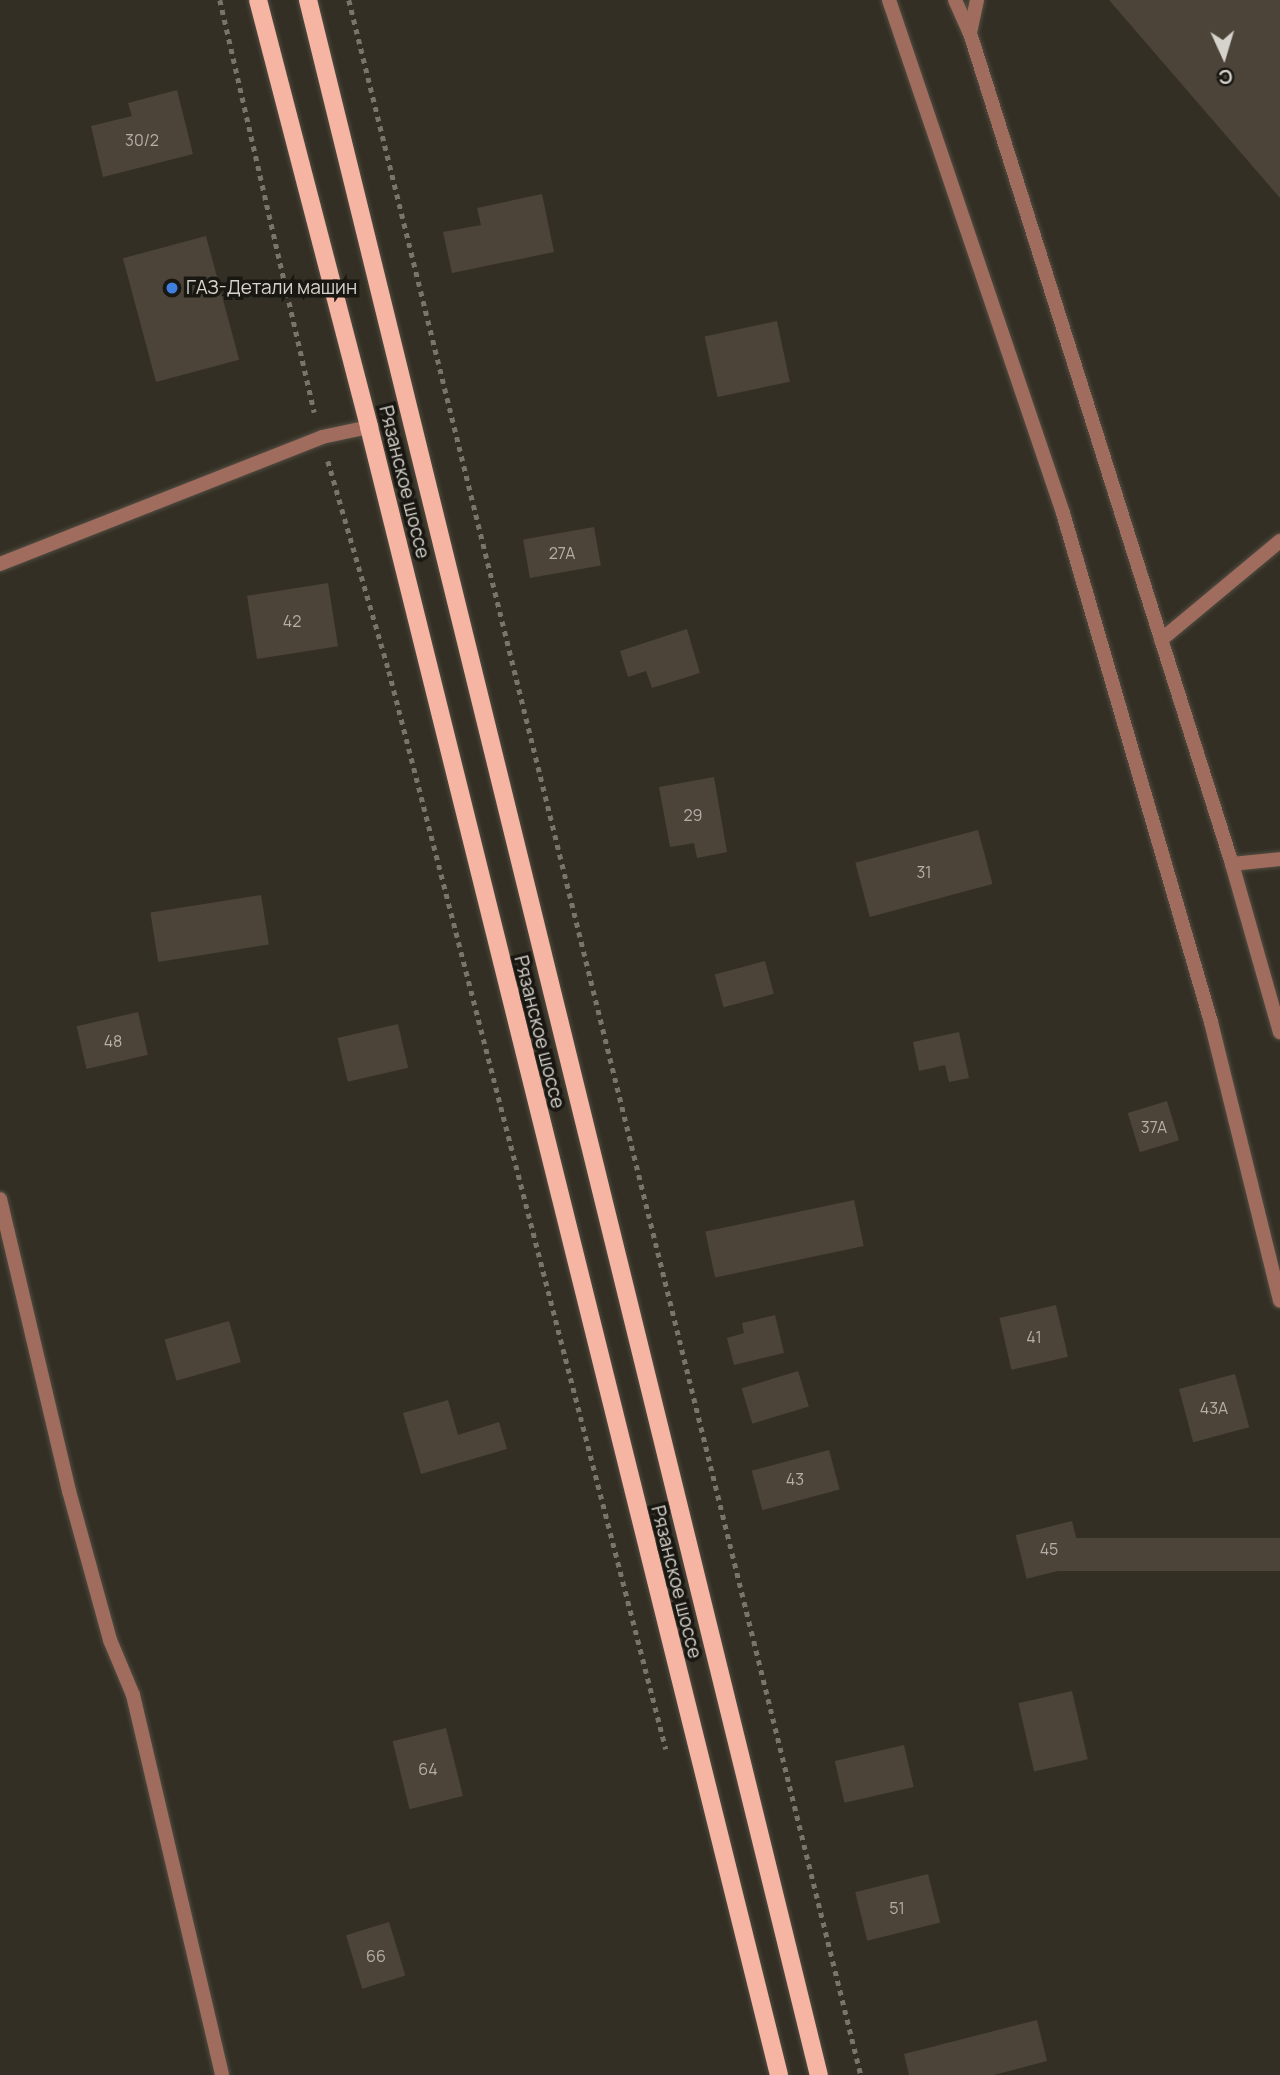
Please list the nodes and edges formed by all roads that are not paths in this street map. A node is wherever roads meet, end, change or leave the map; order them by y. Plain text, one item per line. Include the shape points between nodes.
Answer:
1 (258, 0) edge
2 (308, 0) edge
3 (889, 0) edge
4 (955, 0) edge
5 (977, 0) edge
6 (970, 33) junction
7 (369, 427) junction
8 (1280, 541) edge
9 (0, 564) edge
10 (1161, 640) junction
11 (1280, 859) edge
12 (1232, 864) junction
13 (1280, 1032) edge
14 (0, 1199) edge
15 (1280, 1301) edge
16 (222, 2075) edge
17 (779, 2075) edge
18 (820, 2075) edge

1 - 7 main road, Рязанское шоссе
2 - 18 main road, Рязанское шоссе
3 - 15 street via 1063,513 1211,1022
4 - 6 street
5 - 6 street
6 - 10 street
7 - 9 street via 322,437
7 - 17 main road, Рязанское шоссе
8 - 10 street
10 - 12 street
11 - 12 street
12 - 13 street
14 - 16 street via 69,1491 110,1640 133,1695

